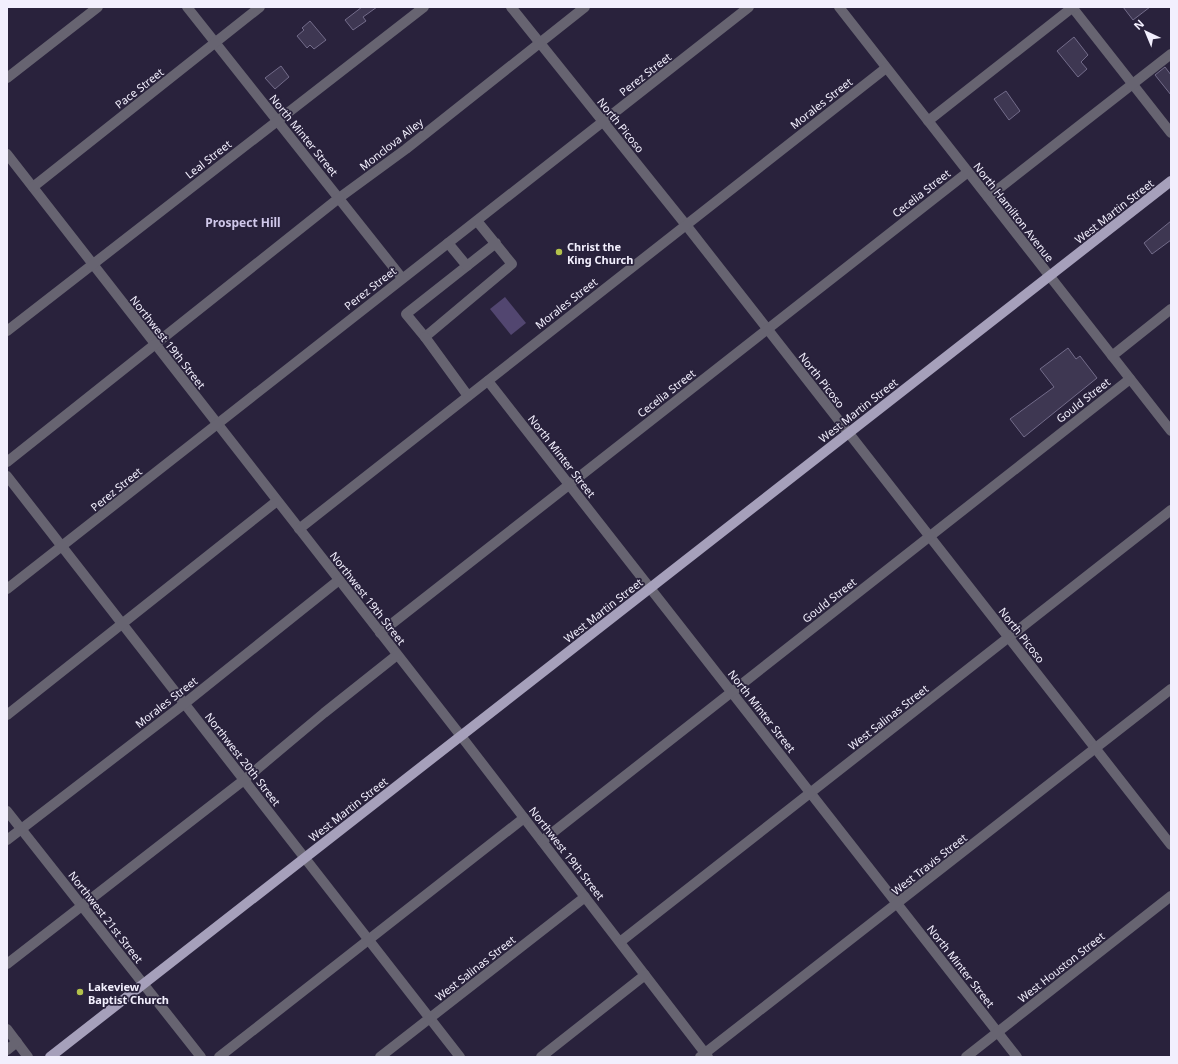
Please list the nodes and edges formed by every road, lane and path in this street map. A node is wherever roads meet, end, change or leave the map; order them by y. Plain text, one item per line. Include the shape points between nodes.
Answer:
1 (98, 7) edge
2 (187, 7) edge
3 (260, 7) edge
4 (424, 7) edge
5 (511, 7) edge
6 (585, 7) edge
7 (749, 7) edge
8 (838, 7) edge
9 (1072, 7) edge
10 (215, 43) junction
11 (540, 43) junction
12 (1171, 54) edge
13 (886, 68) junction
14 (7, 78) edge
15 (1132, 84) junction
16 (278, 121) junction
17 (928, 121) junction
18 (603, 122) junction
19 (1171, 133) edge
20 (7, 154) edge
21 (968, 172) junction
22 (1171, 181) edge
23 (33, 187) junction
24 (988, 197) junction
25 (340, 198) junction
26 (477, 221) junction
27 (686, 225) junction
28 (448, 243) junction
29 (496, 243) junction
30 (92, 264) junction
31 (467, 266) junction
32 (1050, 276) junction
33 (402, 278) junction
34 (1171, 309) edge
35 (767, 329) junction
36 (7, 331) edge
37 (425, 337) junction
38 (154, 344) junction
39 (1112, 356) junction
40 (1130, 379) junction
41 (488, 381) junction
42 (468, 396) junction
43 (216, 424) junction
44 (1171, 431) edge
45 (849, 433) junction
46 (7, 462) edge
47 (7, 476) edge
48 (569, 484) junction
49 (277, 501) junction
50 (1171, 510) edge
51 (299, 529) junction
52 (930, 536) junction
53 (62, 547) junction
54 (339, 580) junction
55 (650, 588) junction
56 (7, 589) edge
57 (122, 625) junction
58 (380, 633) junction
59 (1009, 637) junction
60 (397, 655) junction
61 (1171, 689) edge
62 (732, 692) junction
63 (184, 704) junction
64 (7, 715) edge
65 (461, 736) junction
66 (1096, 749) junction
67 (244, 780) junction
68 (811, 793) junction
69 (7, 811) edge
70 (524, 818) junction
71 (21, 829) junction
72 (7, 840) edge
73 (542, 841) junction
74 (1171, 845) edge
75 (305, 857) junction
76 (1171, 896) edge
77 (585, 897) junction
78 (898, 904) junction
79 (82, 905) junction
80 (369, 941) junction
81 (620, 942) junction
82 (7, 964) edge
83 (645, 975) junction
84 (143, 984) junction
85 (429, 1018) junction
86 (7, 1028) edge
87 (998, 1032) junction
88 (16, 1042) junction
89 (7, 1050) edge
90 (704, 1056) edge
91 (28, 1057) edge
92 (50, 1057) edge
93 (201, 1057) edge
94 (219, 1057) edge
95 (380, 1057) edge
96 (460, 1057) edge
97 (541, 1057) edge
98 (966, 1057) edge
99 (1017, 1057) edge

1 - 14 street
2 - 10 street, North Minter Street
3 - 10 street, Pace Street
4 - 16 street, Leal Street
5 - 11 street, North Picoso
6 - 11 street, Monclova Alley
7 - 18 street, Perez Street
8 - 13 street, North Hamilton Avenue
9 - 15 street
9 - 17 street
10 - 16 street, North Minter Street
10 - 23 street, Pace Street
11 - 18 street, North Picoso
11 - 25 street, Monclova Alley
12 - 15 street
13 - 17 street, North Hamilton Avenue
13 - 27 street, Morales Street
15 - 19 street
15 - 24 street
16 - 25 street, North Minter Street
16 - 30 street, Leal Street
17 - 21 street, North Hamilton Avenue
18 - 26 street, Perez Street
18 - 27 street, North Picoso
20 - 23 street, Northwest 19th Street
21 - 24 street, North Hamilton Avenue
21 - 35 street, Cecelia Street
22 - 32 main road, West Martin Street
23 - 30 street, Northwest 19th Street
24 - 32 street, North Hamilton Avenue
25 - 33 street, North Minter Street
25 - 38 street, Monclova Alley
26 - 28 street, Perez Street
26 - 29 street
27 - 35 street, North Picoso
27 - 41 street, Morales Street
28 - 31 street
28 - 33 street, Perez Street
29 - 31 street
29 - 37 street via 512,264
30 - 36 street, Leal Street
30 - 38 street, Northwest 19th Street
31 - 37 street via 406,314
32 - 39 street, North Hamilton Avenue
32 - 45 main road, West Martin Street
33 - 43 street, Perez Street
34 - 39 street
35 - 45 street, North Picoso
35 - 48 street, Cecelia Street
37 - 42 street
38 - 43 street, Northwest 19th Street
38 - 46 street, Monclova Alley
39 - 40 street, North Hamilton Avenue
40 - 44 street, North Hamilton Avenue
40 - 52 street, Gould Street
41 - 42 street, Morales Street
41 - 48 street, North Minter Street
42 - 51 street, Morales Street
43 - 49 street, Northwest 19th Street
43 - 53 street, Perez Street
45 - 52 street, North Picoso
45 - 55 main road, West Martin Street
47 - 53 street, Northwest 20th Street
48 - 55 street, North Minter Street
48 - 58 street, Cecelia Street
49 - 51 street, Northwest 19th Street
49 - 57 street
50 - 59 street, West Salinas Street
51 - 54 street, Northwest 19th Street
52 - 59 street, North Picoso
52 - 62 street, Gould Street
53 - 56 street, Perez Street
53 - 57 street, Northwest 20th Street
54 - 58 street, Northwest 19th Street
54 - 63 street, Morales Street
55 - 62 street, North Minter Street
55 - 65 main road, West Martin Street
57 - 63 street, Northwest 20th Street
57 - 64 street
58 - 60 street, Northwest 19th Street
59 - 66 street, North Picoso
59 - 68 street, West Salinas Street
60 - 65 street, Northwest 19th Street
60 - 67 street
61 - 66 street, West Travis Street
62 - 68 street, North Minter Street
62 - 73 street, Gould Street
63 - 67 street, Northwest 20th Street
63 - 71 street, Morales Street
65 - 70 street, Northwest 19th Street
65 - 75 main road, West Martin Street
66 - 74 street, North Picoso
66 - 78 street, West Travis Street
67 - 75 street, Northwest 20th Street
67 - 79 street
68 - 78 street, North Minter Street
68 - 81 street, West Salinas Street
69 - 71 street, Northwest 21st Street
70 - 73 street, Northwest 19th Street
70 - 80 street
71 - 72 street, Morales Street
71 - 79 street, Northwest 21st Street
73 - 77 street, Northwest 19th Street
75 - 80 street, Northwest 20th Street
75 - 84 main road, West Martin Street
76 - 87 street, West Houston Street
77 - 81 street, Northwest 19th Street
77 - 85 street, West Salinas Street
78 - 87 street, North Minter Street
78 - 90 street, West Travis Street
79 - 82 street
79 - 84 street, Northwest 21st Street
80 - 85 street, Northwest 20th Street
80 - 94 street
81 - 83 street, Northwest 19th Street
83 - 90 street, Northwest 19th Street
83 - 97 street
84 - 92 main road, West Martin Street
84 - 93 street, Northwest 21st Street
85 - 95 street, West Salinas Street
85 - 96 street, Northwest 20th Street
86 - 88 street
87 - 98 street, West Houston Street
87 - 99 street, North Minter Street
88 - 89 street
88 - 91 street

